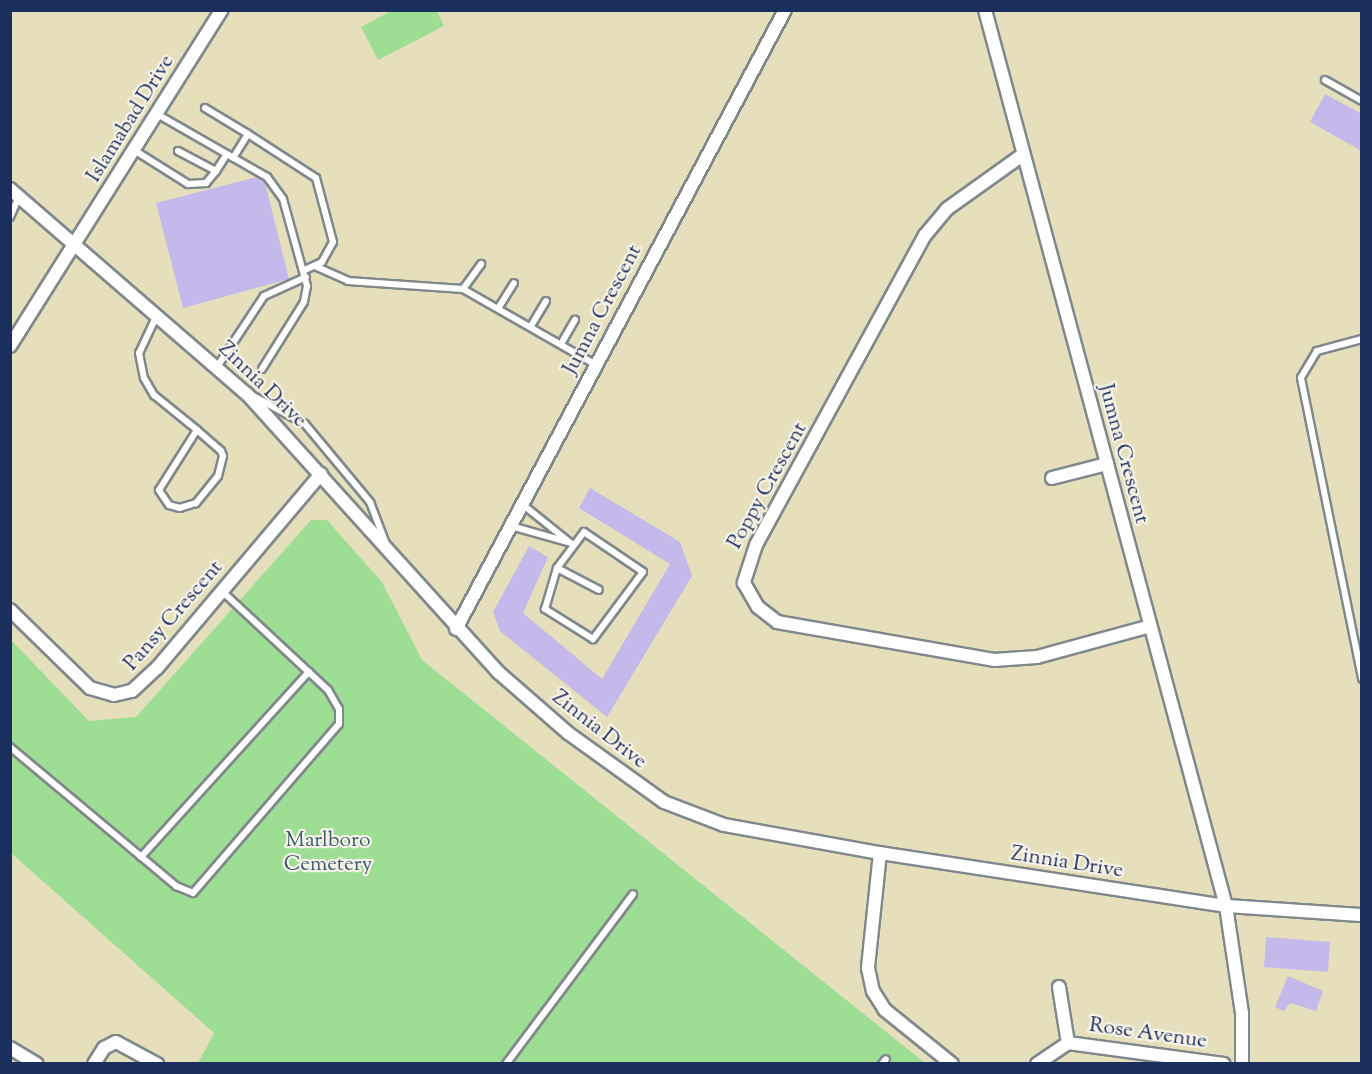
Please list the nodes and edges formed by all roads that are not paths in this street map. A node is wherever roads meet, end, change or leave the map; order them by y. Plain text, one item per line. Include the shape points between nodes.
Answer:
1 (222, 10) edge
2 (785, 10) edge
3 (985, 10) edge
4 (1324, 80) dead end
5 (1362, 101) edge
6 (205, 108) dead end
7 (157, 114) junction
8 (248, 134) junction
9 (134, 150) junction
10 (178, 151) dead end
11 (230, 156) junction
12 (1021, 156) junction
13 (216, 171) junction
14 (15, 193) edge
15 (10, 217) edge
16 (73, 248) junction
17 (481, 264) dead end
18 (317, 267) junction
19 (305, 274) junction
20 (514, 283) dead end
21 (463, 289) junction
22 (546, 301) dead end
23 (499, 307) junction
24 (156, 317) junction
25 (575, 320) dead end
26 (531, 326) junction
27 (1362, 339) edge
28 (561, 344) junction
29 (10, 346) edge
30 (596, 365) junction
31 (217, 367) junction
32 (262, 369) dead end
33 (247, 394) junction
34 (197, 430) junction
35 (1107, 464) junction
36 (321, 474) junction
37 (1052, 478) dead end
38 (522, 504) junction
39 (511, 526) junction
40 (571, 543) junction
41 (388, 551) junction
42 (557, 568) junction
43 (598, 590) dead end
44 (222, 591) junction
45 (10, 610) edge
46 (1147, 627) junction
47 (456, 630) junction
48 (309, 672) junction
49 (1362, 678) edge
50 (10, 747) edge
51 (880, 853) junction
52 (141, 857) junction
53 (633, 894) dead end
54 (1226, 906) junction
55 (1362, 915) edge
56 (1059, 987) dead end
57 (1068, 1043) junction
58 (10, 1048) edge
59 (37, 1064) edge
60 (94, 1064) edge
61 (157, 1064) edge
62 (506, 1064) edge
63 (952, 1064) edge
64 (1037, 1064) edge
65 (1224, 1064) edge
66 (1242, 1064) edge

1 - 7 street, Islamabad Drive
2 - 30 street, Jumna Crescent
3 - 12 street, Jumna Crescent
4 - 5 lane
6 - 8 lane
7 - 9 street, Islamabad Drive
7 - 11 lane
8 - 11 lane
8 - 18 lane via 316,178 333,242
9 - 13 lane via 188,184 206,183
9 - 16 street, Islamabad Drive
10 - 13 lane
11 - 13 lane
11 - 19 lane via 267,177 283,199
12 - 35 street, Jumna Crescent
12 - 46 street, Poppy Crescent via 947,209 926,235 756,545 744,583 758,608 777,622 994,660 1037,657
14 - 15 lane
14 - 16 street, Zinnia Drive
16 - 24 street, Zinnia Drive
16 - 29 street
17 - 21 lane
18 - 19 lane
18 - 21 lane via 348,281
19 - 31 lane via 264,296
19 - 32 lane via 304,302
20 - 23 lane
21 - 23 lane
22 - 26 lane
23 - 26 lane
24 - 31 street, Zinnia Drive
24 - 34 lane via 144,337 140,367 154,395
25 - 28 lane
26 - 28 lane
27 - 49 lane via 1317,351 1301,378
28 - 30 lane
30 - 38 street, Jumna Crescent
31 - 33 street, Zinnia Drive
33 - 36 street, Zinnia Drive
33 - 41 lane via 305,424 370,502
34 - 34 lane via 221,451 222,466 196,503 180,508 169,505 159,489
35 - 37 street
35 - 46 street, Jumna Crescent
36 - 41 street, Zinnia Drive
36 - 44 street, Pansy Crescent
38 - 39 street, Jumna Crescent
38 - 40 lane
39 - 40 lane
39 - 47 street, Jumna Crescent
40 - 42 lane
40 - 42 lane via 579,534 590,532 639,565 643,579 599,636 589,638 547,614 545,600
41 - 47 street, Zinnia Drive
42 - 43 lane
44 - 45 street, Pansy Crescent via 141,684 114,695 80,681
44 - 48 lane
46 - 54 street, Jumna Crescent
47 - 51 street, Zinnia Drive via 568,733 664,802 724,825
48 - 52 lane
48 - 52 lane via 334,696 339,714 336,730 197,889 186,893
50 - 52 lane
51 - 54 street, Zinnia Drive
51 - 63 street via 868,968 873,991 885,1010
53 - 62 lane
54 - 55 street, Zinnia Drive
54 - 66 street, Jumna Crescent via 1242,1012
56 - 57 street
57 - 64 street, Rose Avenue
57 - 65 street, Rose Avenue
58 - 59 street
60 - 61 street via 104,1048 116,1042

